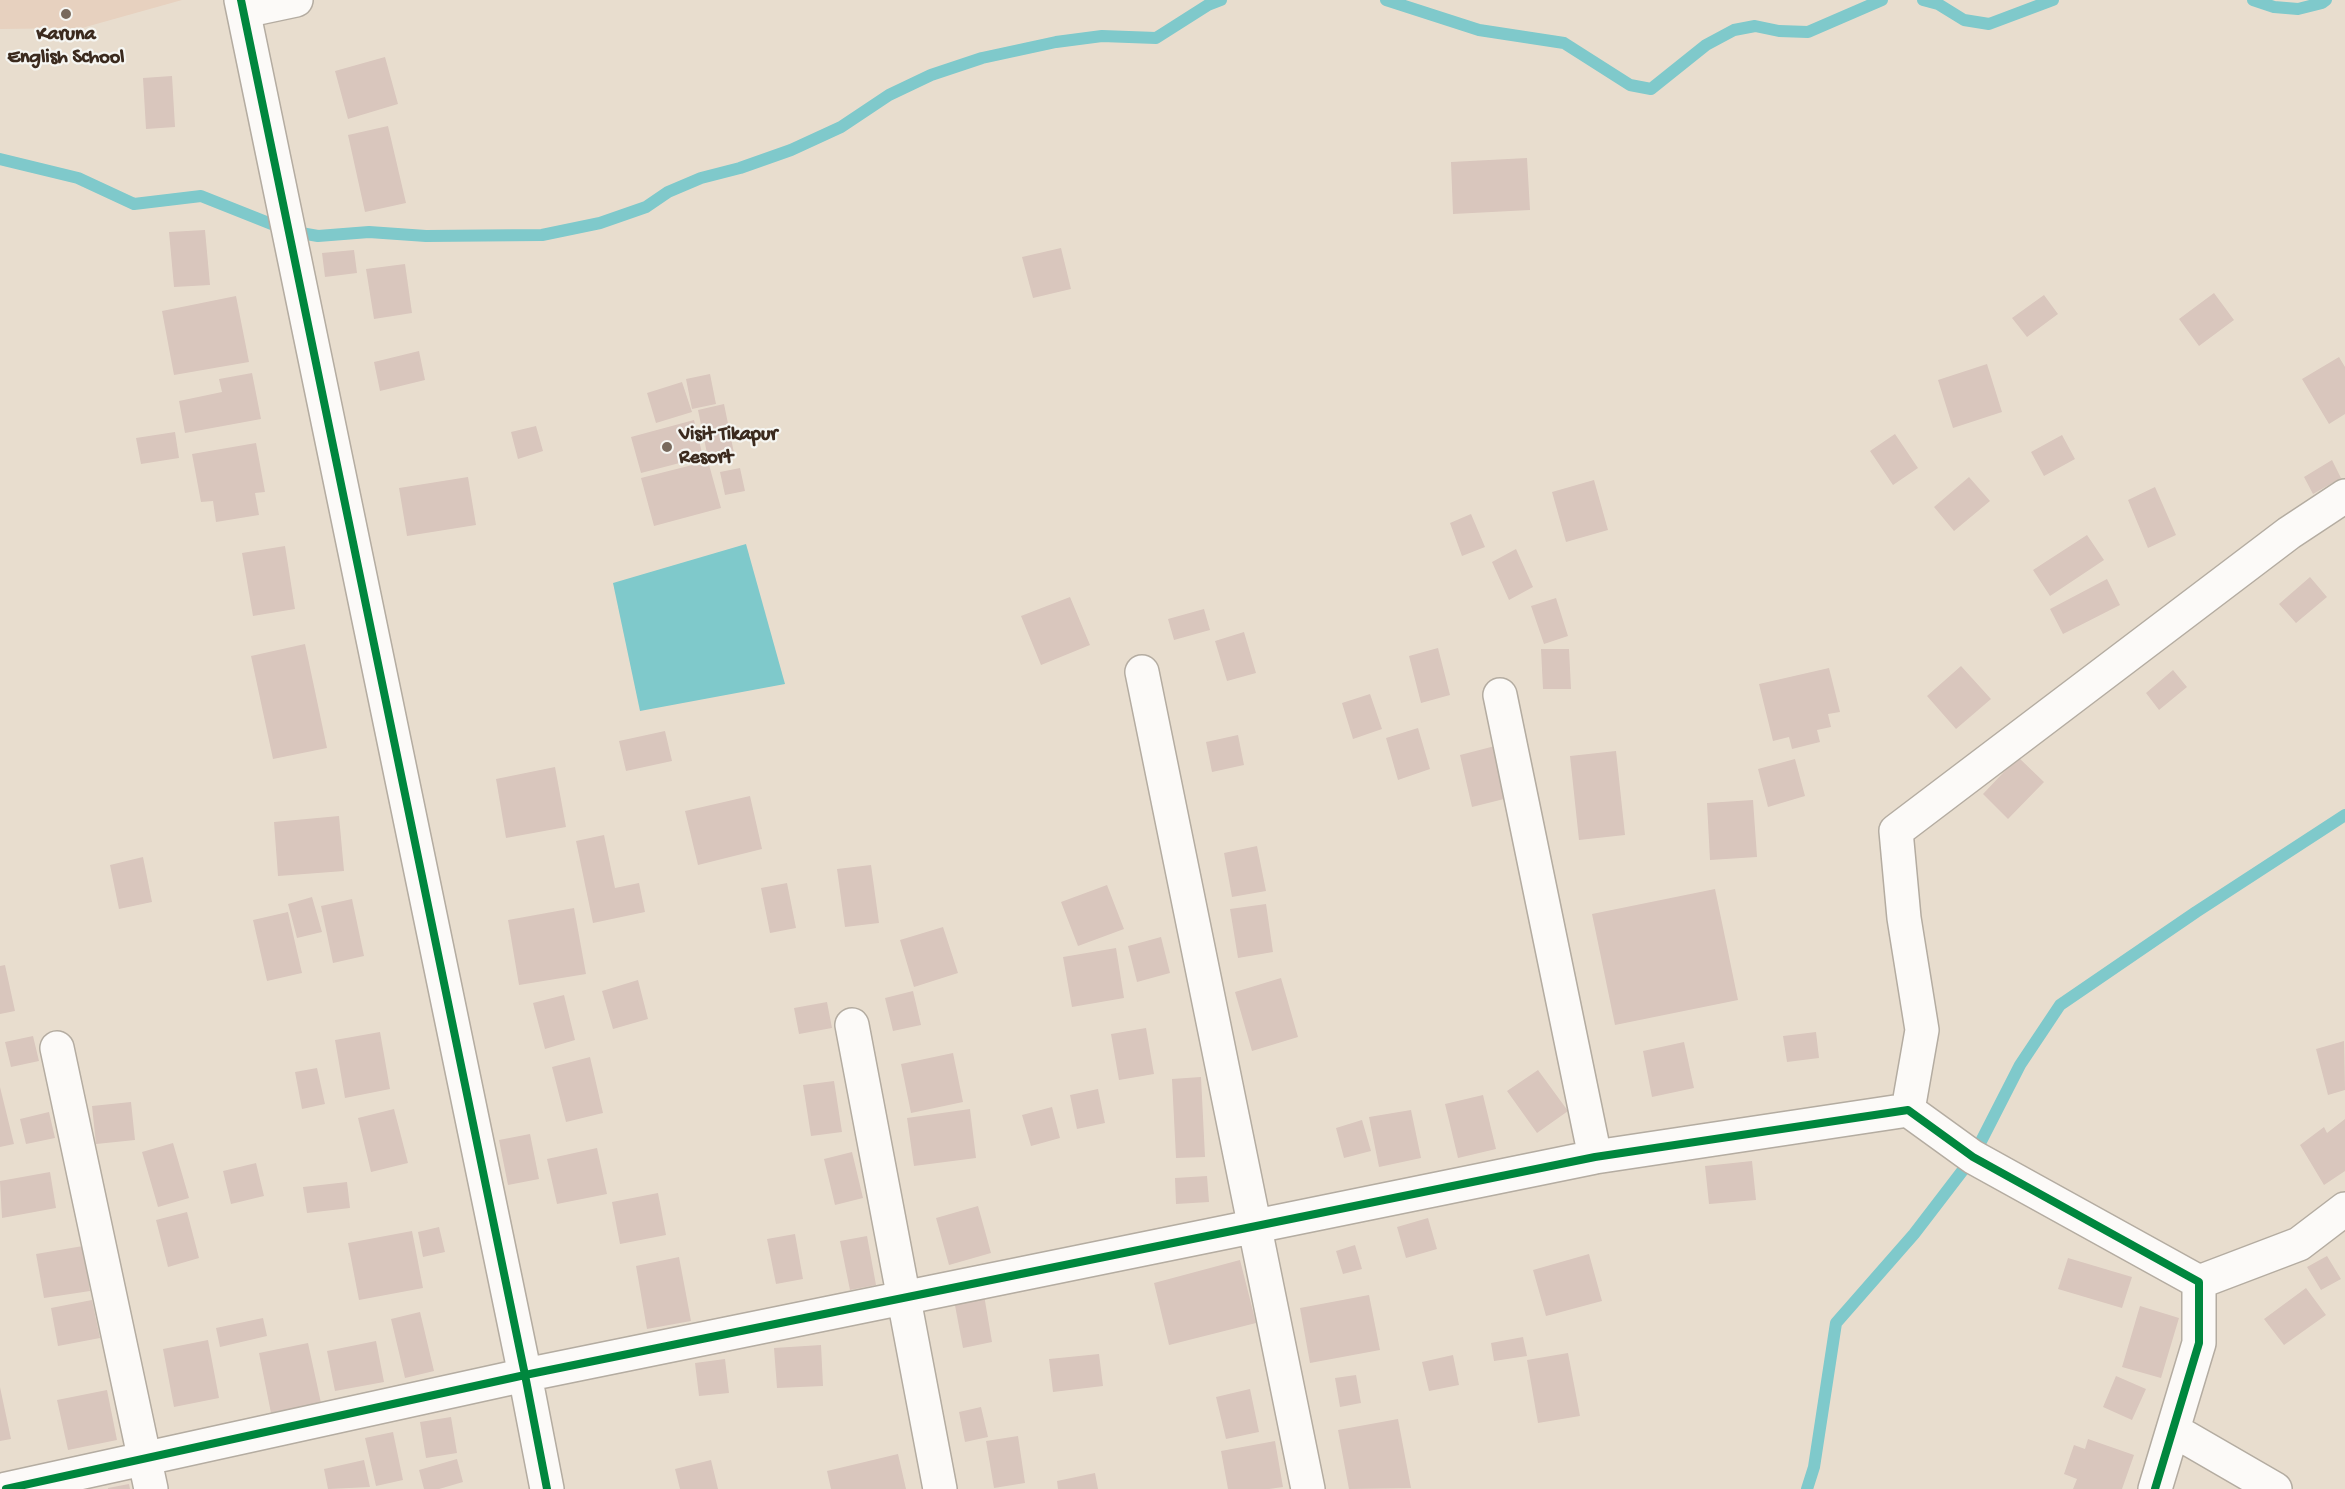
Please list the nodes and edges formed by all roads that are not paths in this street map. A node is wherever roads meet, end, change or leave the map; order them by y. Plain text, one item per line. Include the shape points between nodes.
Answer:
1 (296, 0) edge
2 (242, 5) edge
3 (2345, 496) edge
4 (1142, 672) dead end
5 (1500, 695) dead end
6 (852, 1024) dead end
7 (57, 1048) dead end
8 (1908, 1110) junction
9 (1595, 1157) junction
10 (2345, 1209) edge
11 (1253, 1227) junction
12 (2199, 1282) junction
13 (903, 1298) junction
14 (525, 1375) junction
15 (2173, 1430) junction
16 (148, 1474) edge
17 (6, 1489) edge
18 (547, 1489) edge
19 (940, 1489) edge
20 (1308, 1489) edge
21 (2155, 1489) edge
22 (2275, 1489) edge

1 - 2 street
2 - 14 street
3 - 8 street via 2289,533 1896,831 1904,918 1922,1030
4 - 11 street
5 - 9 street
6 - 13 street
7 - 16 street
8 - 9 street
8 - 12 street via 1972,1157
9 - 11 street
10 - 12 street via 2300,1244
11 - 13 street
11 - 20 street
12 - 15 street via 2199,1343
13 - 14 street
13 - 19 street
14 - 16 street
14 - 18 street
15 - 21 street
15 - 22 street
16 - 17 street

